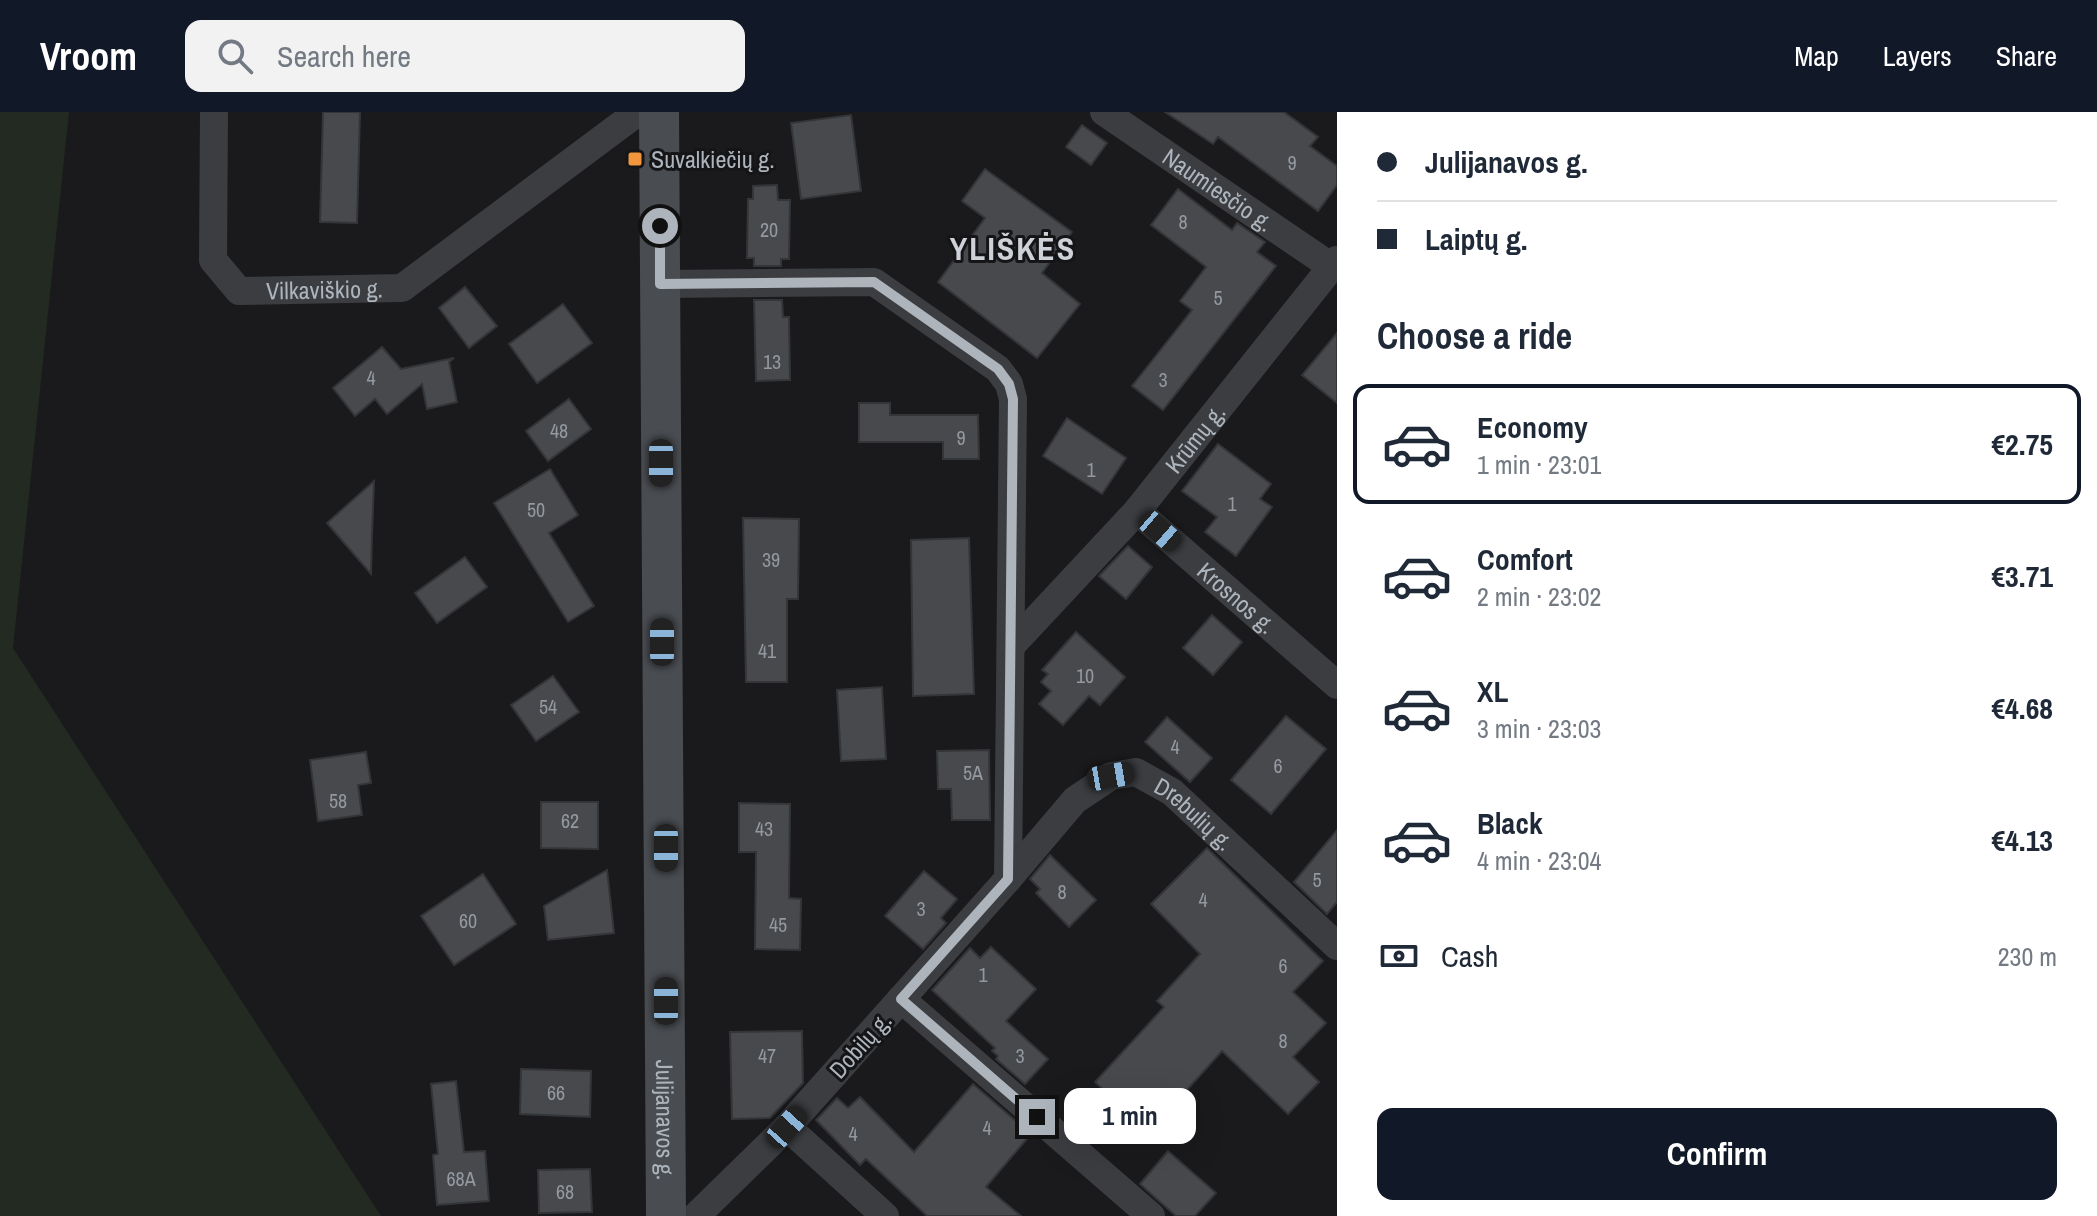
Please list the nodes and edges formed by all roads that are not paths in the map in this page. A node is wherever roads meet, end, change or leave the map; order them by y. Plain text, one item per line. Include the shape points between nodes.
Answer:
1 (214, 112) edge
2 (638, 112) edge
3 (659, 112) edge
4 (1104, 112) edge
5 (1334, 264) edge
6 (660, 284) junction
7 (1137, 511) junction
8 (1012, 645) junction
9 (1337, 685) edge
10 (1008, 879) junction
11 (1337, 946) edge
12 (901, 999) junction
13 (787, 1127) junction
14 (666, 1216) edge
15 (696, 1216) edge
16 (885, 1216) edge
17 (1151, 1216) edge

1 - 2 street, Vilkaviškio g. via 213,260 239,291 402,288
3 - 6 main road, Julijanavos g.
4 - 5 street, Naumiesčio g.
5 - 7 street, Krūmų g.
6 - 8 street via 874,282 998,369 1013,399
6 - 14 main road, Julijanavos g.
7 - 8 street, Krūmų g.
7 - 9 street, Krosnos g.
8 - 10 street
10 - 11 street, Drebulių g. via 1075,800 1111,776 1136,772 1172,792
10 - 12 street, Dobilų g.
12 - 13 street, Dobilų g.
12 - 17 street
13 - 15 street, Dobilų g.
13 - 16 street

